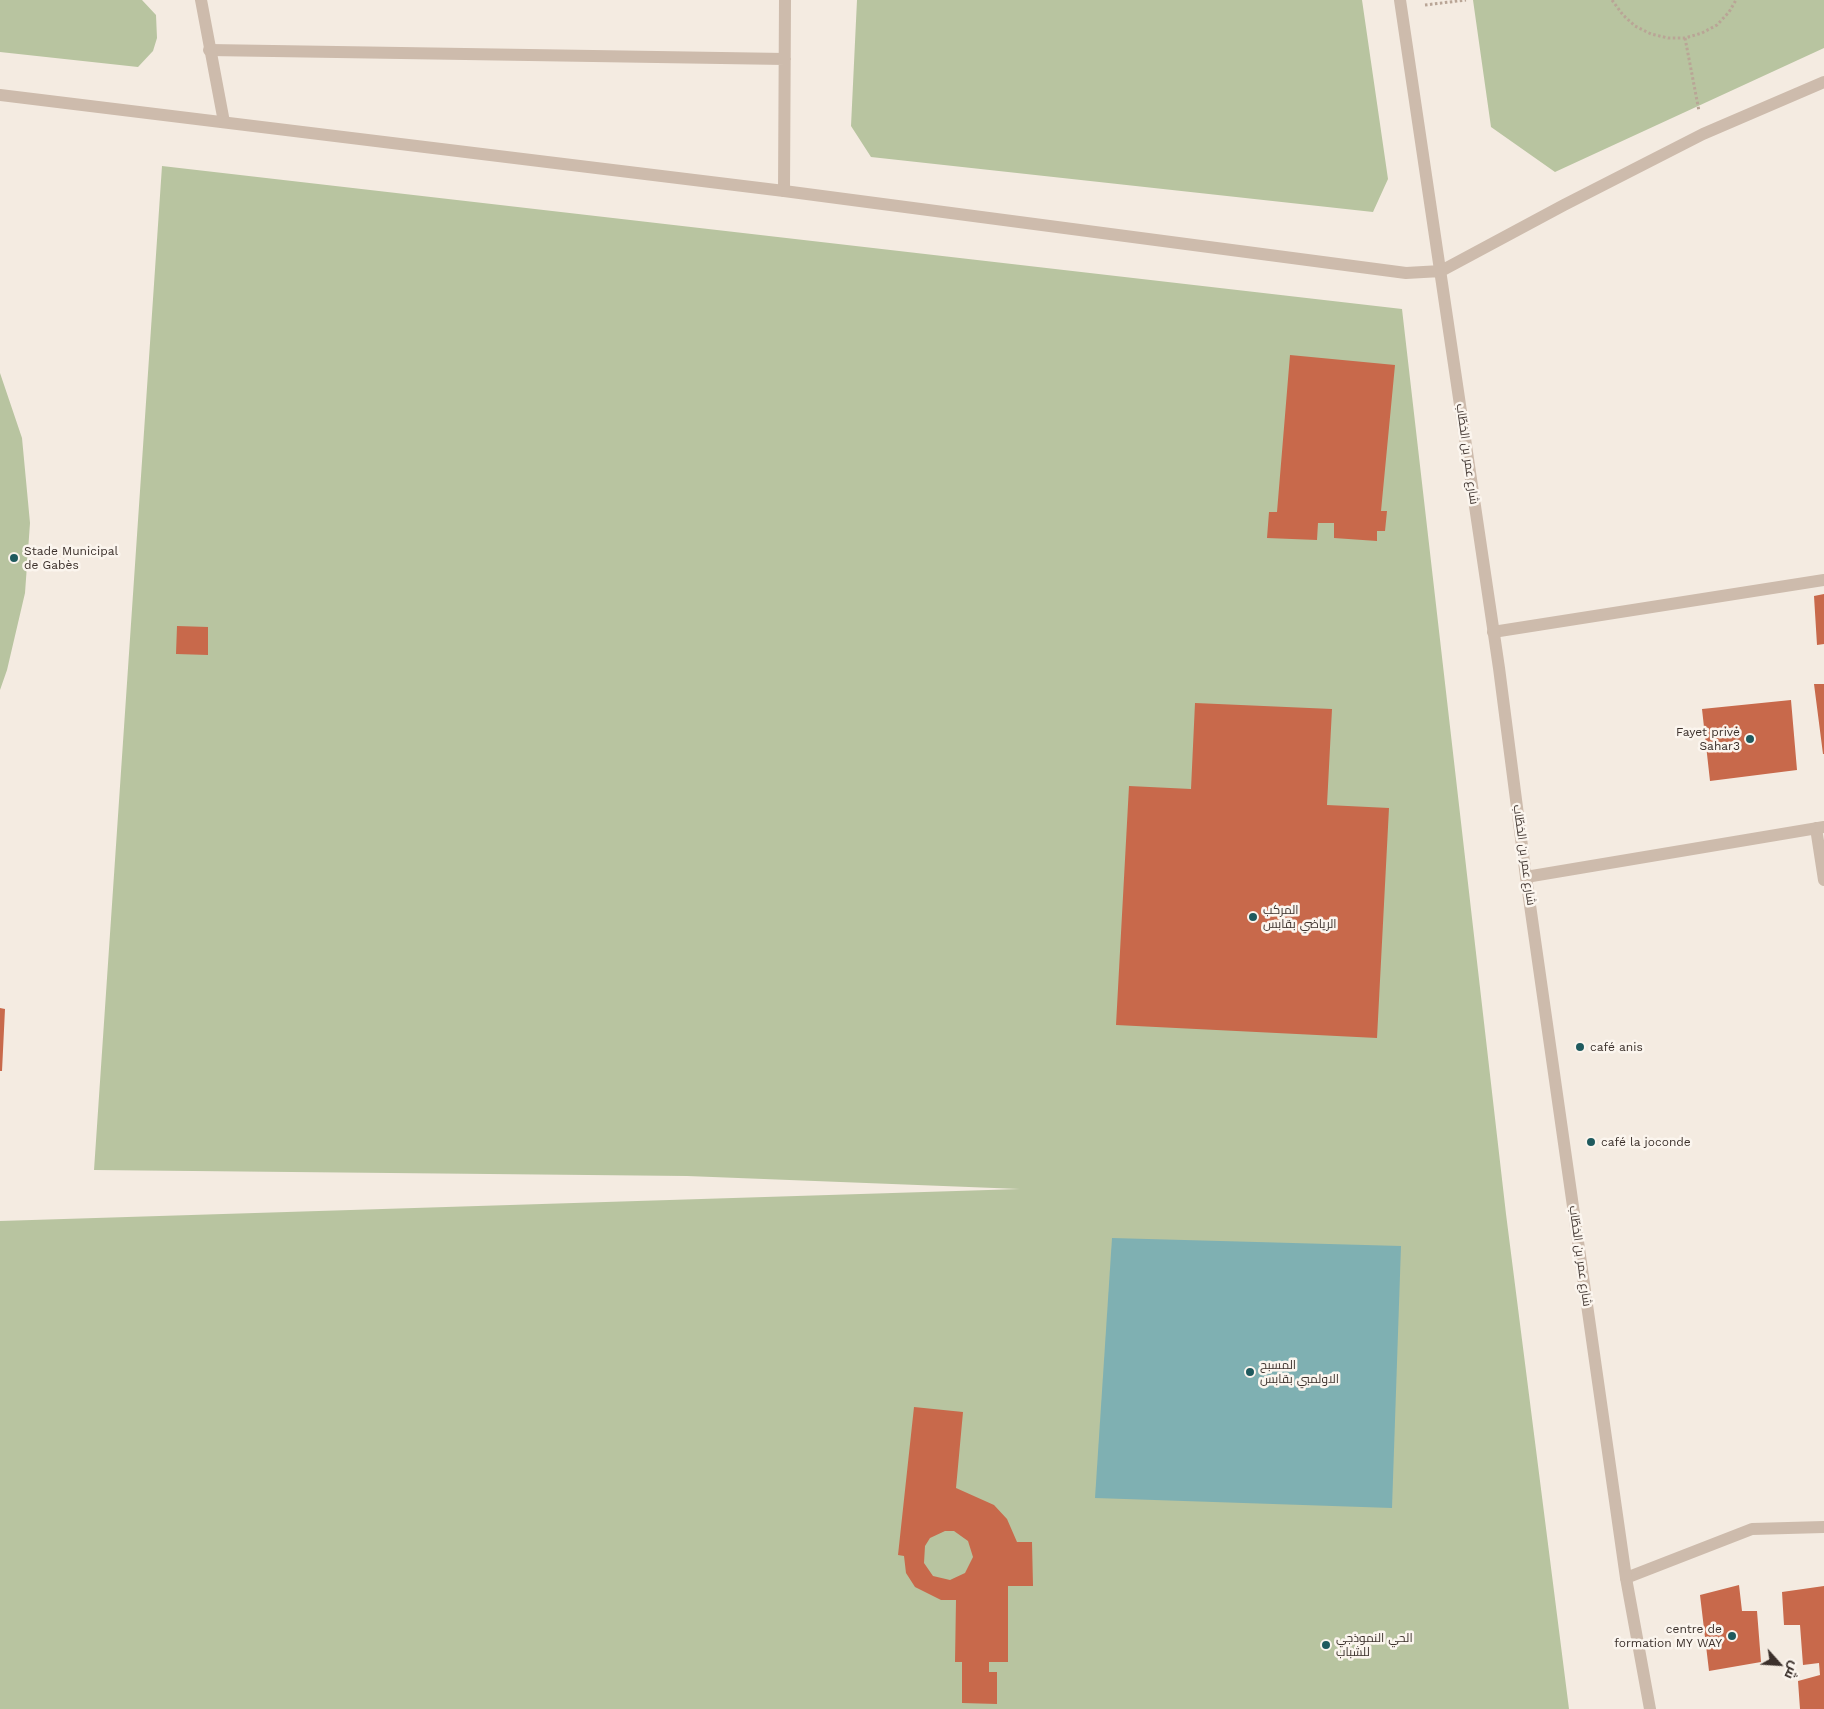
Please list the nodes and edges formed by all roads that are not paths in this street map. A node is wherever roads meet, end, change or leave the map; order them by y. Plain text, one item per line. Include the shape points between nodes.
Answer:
1 (200, 0) edge
2 (785, 0) edge
3 (1401, 4) edge
4 (209, 50) junction
5 (784, 59) junction
6 (1824, 82) edge
7 (0, 95) edge
8 (224, 122) junction
9 (784, 191) junction
10 (1441, 271) junction
11 (1824, 580) edge
12 (1493, 632) junction
13 (1820, 828) edge
14 (1526, 877) junction
15 (1824, 880) edge
16 (1824, 1527) edge
17 (1626, 1578) junction
18 (1650, 1709) edge

1 - 4 street
2 - 5 street
3 - 10 street, شارع عمر بن الخطّاب
4 - 5 street
4 - 8 street
5 - 9 street
6 - 10 street via 1704,134
7 - 8 street
8 - 9 street
9 - 10 street via 1406,273
10 - 12 street, شارع عمر بن الخطّاب
11 - 12 street
12 - 14 street, شارع عمر بن الخطّاب
13 - 14 street
13 - 15 street
14 - 17 street, شارع عمر بن الخطّاب
16 - 17 street via 1752,1529
17 - 18 street, شارع عمر بن الخطّاب

